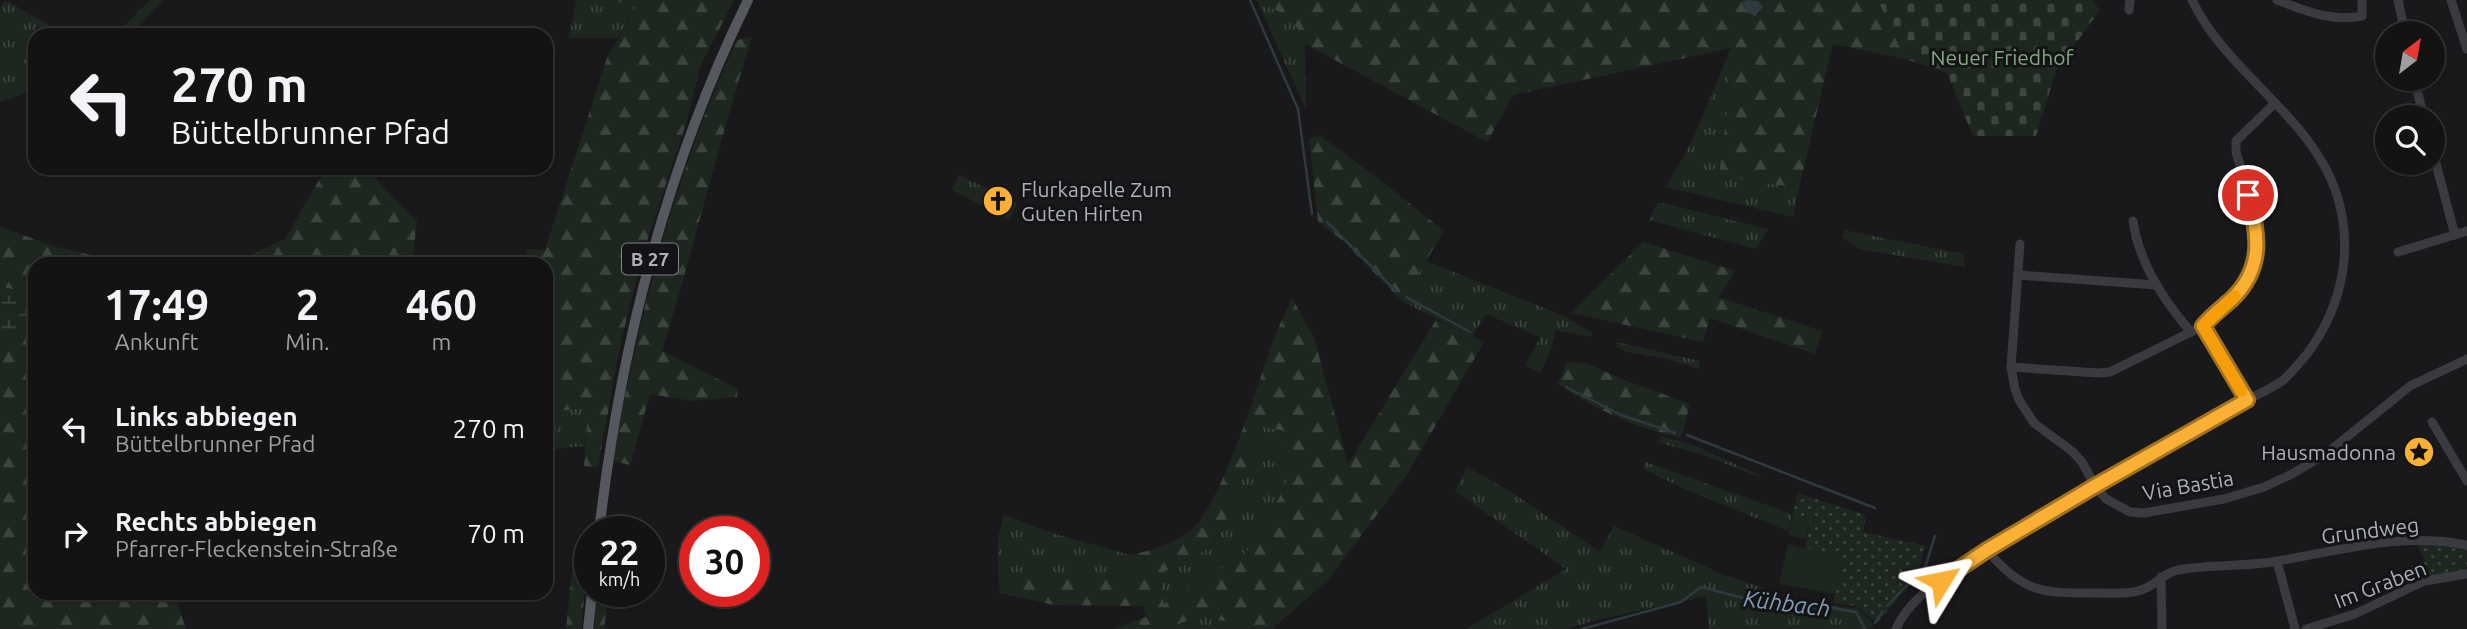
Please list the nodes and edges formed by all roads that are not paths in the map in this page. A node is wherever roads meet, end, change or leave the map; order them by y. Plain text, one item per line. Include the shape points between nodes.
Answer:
1 (748, 0) edge
2 (2192, 0) edge
3 (2277, 0) edge
4 (2362, 0) edge
5 (2398, 0) edge
6 (2451, 0) edge
7 (2402, 21) edge
8 (2467, 49) edge
9 (2275, 103) junction
10 (2439, 175) edge
11 (2133, 221) dead end
12 (2467, 232) edge
13 (2455, 235) junction
14 (2020, 244) dead end
15 (2398, 252) dead end
16 (2018, 275) junction
17 (2157, 285) junction
18 (2203, 326) junction
19 (2191, 332) junction
20 (2467, 359) edge
21 (2011, 368) junction
22 (2247, 400) junction
23 (2432, 422) dead end
24 (2467, 481) edge
25 (2095, 486) junction
26 (601, 516) edge
27 (2467, 545) edge
28 (1987, 550) junction
29 (2277, 561) junction
30 (2467, 574) edge
31 (2161, 577) junction
32 (591, 607) edge
33 (588, 629) edge
34 (1896, 629) edge
35 (2162, 629) edge
36 (2295, 629) edge
37 (2306, 629) edge

1 - 26 main road, B 27 via 680,163 652,251 629,343
2 - 9 street via 2219,44
3 - 4 street via 2327,18 2345,19 2362,16
5 - 7 street
6 - 8 street
9 - 18 street via 2236,141 2258,240 2252,270 2233,298
9 - 22 street via 2327,170 2341,209 2344,265 2332,313 2318,340 2284,380
10 - 13 street
11 - 17 street via 2140,250
12 - 13 street
13 - 15 street
14 - 16 street, Via Bastia
16 - 17 street
16 - 21 street, Via Bastia
17 - 19 street
18 - 19 street
18 - 22 street
19 - 21 street via 2110,372
20 - 25 street, Via Bastia via 2410,386 2327,453 2264,487 2144,513 2118,507
21 - 25 street, Via Bastia via 2019,400 2034,423 2073,452
22 - 25 street
23 - 24 street
25 - 28 street
27 - 29 street, Grundweg via 2413,539
28 - 31 street, Grundweg via 2016,580 2044,592 2131,593
28 - 34 street via 1926,592
29 - 31 street, Grundweg via 2182,569
29 - 36 street
30 - 37 street, Im Graben via 2411,586 2355,614
31 - 35 street
32 - 33 main road

